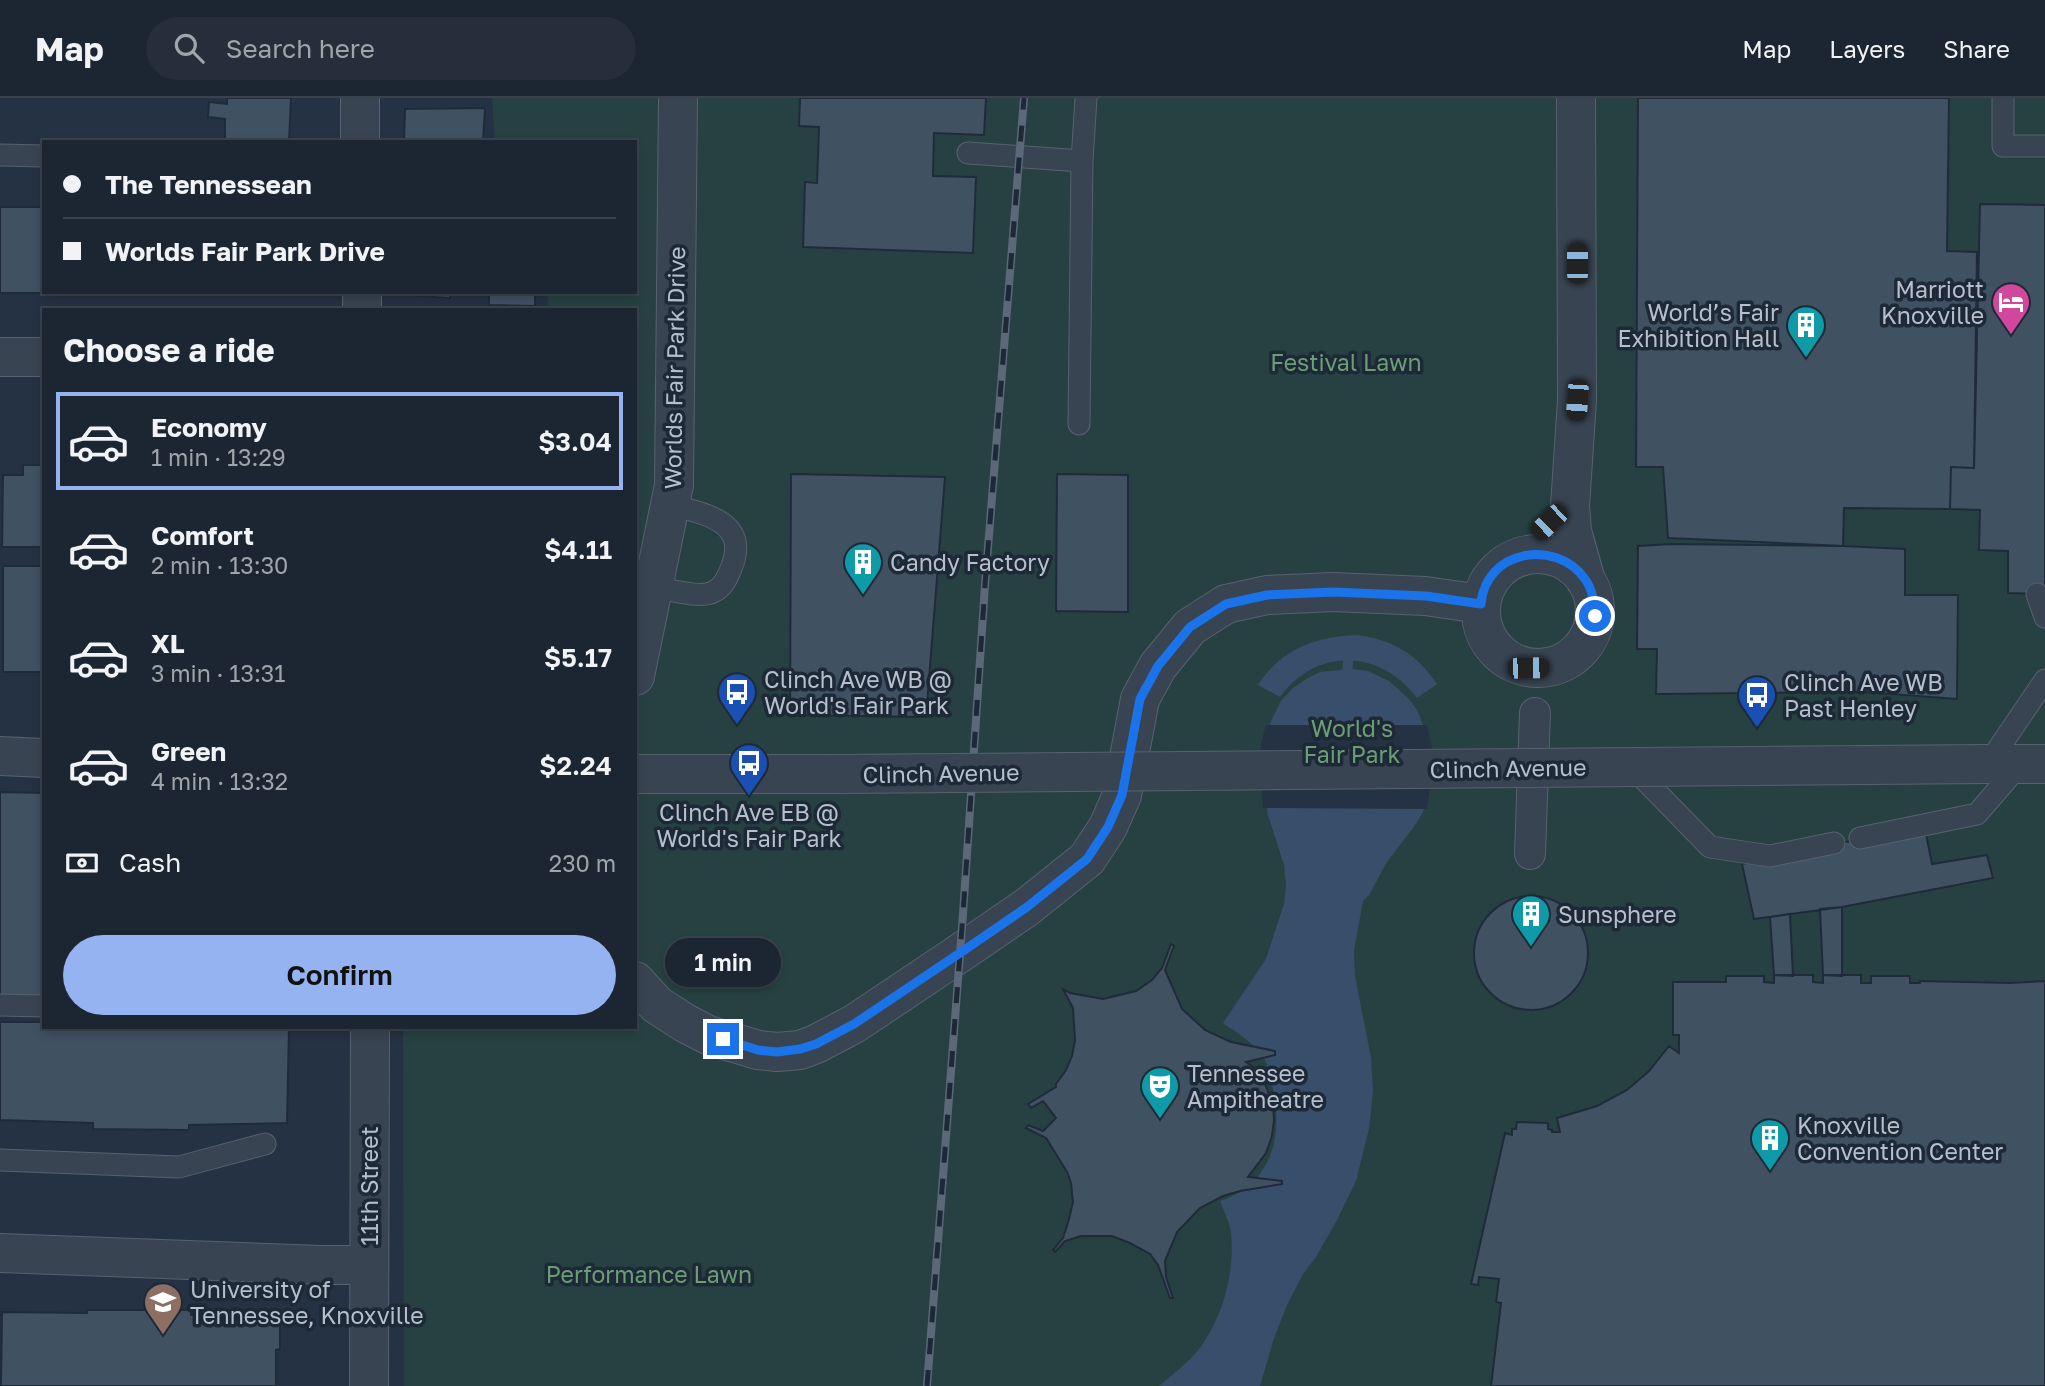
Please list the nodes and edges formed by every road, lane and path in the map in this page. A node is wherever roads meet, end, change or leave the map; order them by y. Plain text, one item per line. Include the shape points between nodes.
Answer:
1 (360, 98) edge
2 (678, 98) edge
3 (1086, 98) edge
4 (1576, 98) edge
5 (2003, 98) edge
6 (360, 140) edge
7 (2045, 146) edge
8 (968, 153) dead end
9 (0, 155) edge
10 (42, 156) edge
11 (1082, 161) junction
12 (0, 357) edge
13 (42, 357) edge
14 (1079, 425) dead end
15 (1572, 467) junction
16 (670, 505) junction
17 (1503, 565) junction
18 (1586, 580) junction
19 (654, 587) junction
20 (2037, 594) dead end
21 (1481, 604) junction
22 (2045, 617) edge
23 (637, 667) edge
24 (2045, 680) edge
25 (1535, 713) dead end
26 (0, 756) edge
27 (42, 758) edge
28 (2023, 764) edge
29 (1632, 767) junction
30 (637, 774) edge
31 (1860, 838) dead end
32 (1834, 843) dead end
33 (1531, 854) dead end
34 (637, 983) edge
35 (0, 1005) edge
36 (42, 1006) edge
37 (370, 1029) edge
38 (265, 1144) dead end
39 (0, 1160) edge
40 (0, 1253) edge
41 (369, 1265) junction
42 (369, 1386) edge

1 - 6 street
2 - 16 street, Worlds Fair Park Drive via 674,485
3 - 11 lane
4 - 15 street via 1577,400
5 - 7 lane via 2003,146
8 - 11 lane
9 - 10 lane
11 - 14 lane
12 - 13 street
15 - 17 street via 1549,522
15 - 18 street via 1572,531
16 - 19 street, Worlds Fair Park Drive
16 - 19 lane via 710,515 725,524 735,541 735,558 727,580 713,593
17 - 18 street via 1520,556 1539,554 1561,559
17 - 21 street via 1490,579
18 - 21 street via 1594,598 1590,635 1565,662 1548,668 1510,662 1495,650 1485,634
19 - 23 street, Worlds Fair Park Drive
20 - 22 lane
21 - 34 street via 1426,596 1333,592 1267,595 1226,604 1190,627 1158,666 1140,699 1122,795 1087,859 960,953 816,1044 777,1052 708,1035 657,1005
24 - 28 lane
25 - 33 street
26 - 27 street
28 - 29 street, Clinch Avenue, bridge
28 - 31 lane via 1977,814
29 - 30 street, Clinch Avenue, bridge
29 - 32 lane via 1710,847 1770,856
35 - 36 lane
37 - 41 street, 11th Street
38 - 39 lane via 179,1167
40 - 41 street
41 - 42 street, 11th Street

